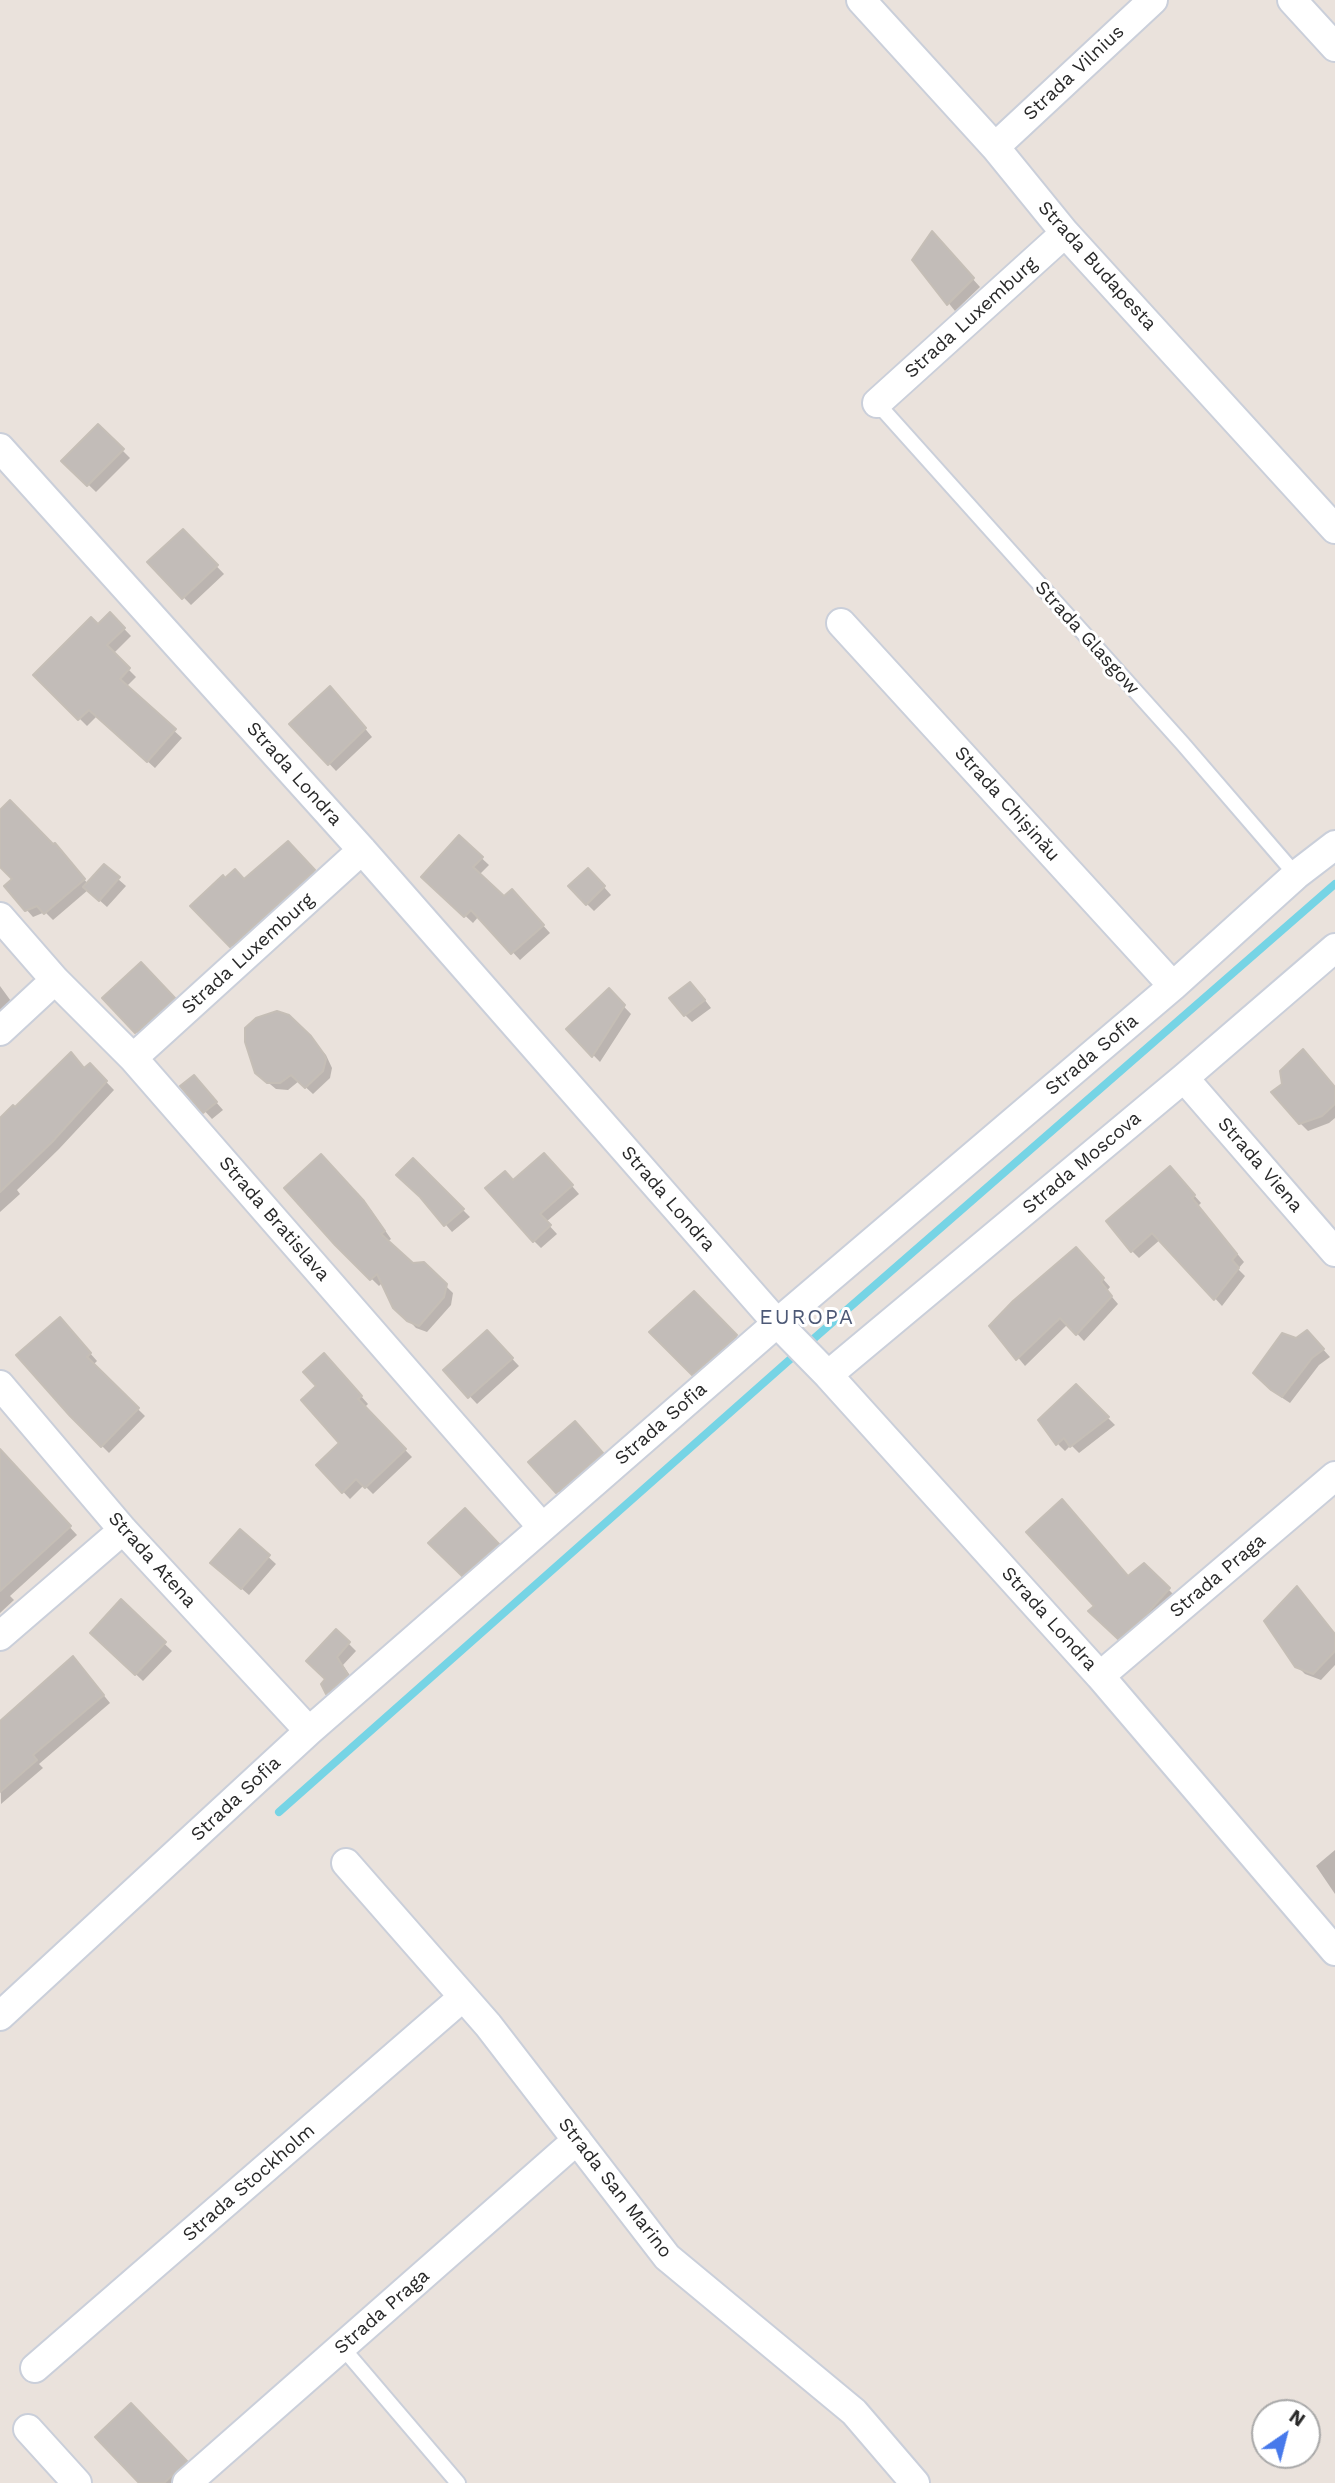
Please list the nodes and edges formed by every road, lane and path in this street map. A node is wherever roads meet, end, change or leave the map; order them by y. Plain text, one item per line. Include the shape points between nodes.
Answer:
1 (861, 0) edge
2 (1153, 0) edge
3 (1292, 0) edge
4 (1335, 47) edge
5 (995, 147) junction
6 (1065, 233) junction
7 (877, 403) joint
8 (0, 448) edge
9 (1335, 529) edge
10 (841, 622) dead end
11 (1335, 845) edge
12 (362, 850) junction
13 (1296, 875) junction
14 (0, 917) edge
15 (1335, 948) edge
16 (55, 980) junction
17 (1173, 986) junction
18 (0, 1031) edge
19 (133, 1058) junction
20 (1184, 1077) junction
21 (1335, 1252) edge
22 (784, 1329) junction
23 (820, 1367) junction
24 (0, 1385) edge
25 (1335, 1476) edge
26 (542, 1527) junction
27 (123, 1530) junction
28 (0, 1636) edge
29 (1100, 1676) junction
30 (309, 1731) junction
31 (346, 1863) dead end
32 (1335, 1951) edge
33 (463, 1997) junction
34 (0, 2016) edge
35 (577, 2140) junction
36 (342, 2347) junction
37 (35, 2368) dead end
38 (28, 2428) dead end
39 (76, 2483) edge
40 (187, 2483) edge
41 (458, 2483) edge
42 (915, 2483) edge

1 - 5 street, Strada Budapesta
2 - 5 street, Strada Vilnius
3 - 4 street
5 - 6 street, Strada Budapesta
6 - 7 street, Strada Luxemburg
6 - 9 street, Strada Budapesta
7 - 13 lane, Strada Glasgow
8 - 12 street, Strada Londra
10 - 17 street, Strada Chișinău
11 - 13 street, Strada Sofia
12 - 19 street, Strada Luxemburg
12 - 22 street, Strada Londra
13 - 17 street, Strada Sofia
14 - 16 street, Strada Bratislava
15 - 20 street, Strada Moscova
16 - 18 street
16 - 19 street, Strada Bratislava
17 - 22 street, Strada Sofia
19 - 26 street, Strada Bratislava
20 - 21 street, Strada Viena
20 - 23 street, Strada Moscova
22 - 23 street, Strada Londra
22 - 26 street, Strada Sofia
23 - 29 street, Strada Londra
24 - 27 street, Strada Atena
25 - 29 street, Strada Praga
26 - 30 street, Strada Sofia
27 - 28 street
27 - 30 street, Strada Atena
29 - 32 street, Strada Londra
30 - 34 street, Strada Sofia
31 - 33 street, Strada San Marino
33 - 35 street, Strada San Marino
33 - 37 street, Strada Stockholm
35 - 36 street, Strada Praga
35 - 42 street, Strada San Marino via 667,2257 855,2412
36 - 40 street, Strada Praga
36 - 41 lane
38 - 39 street

